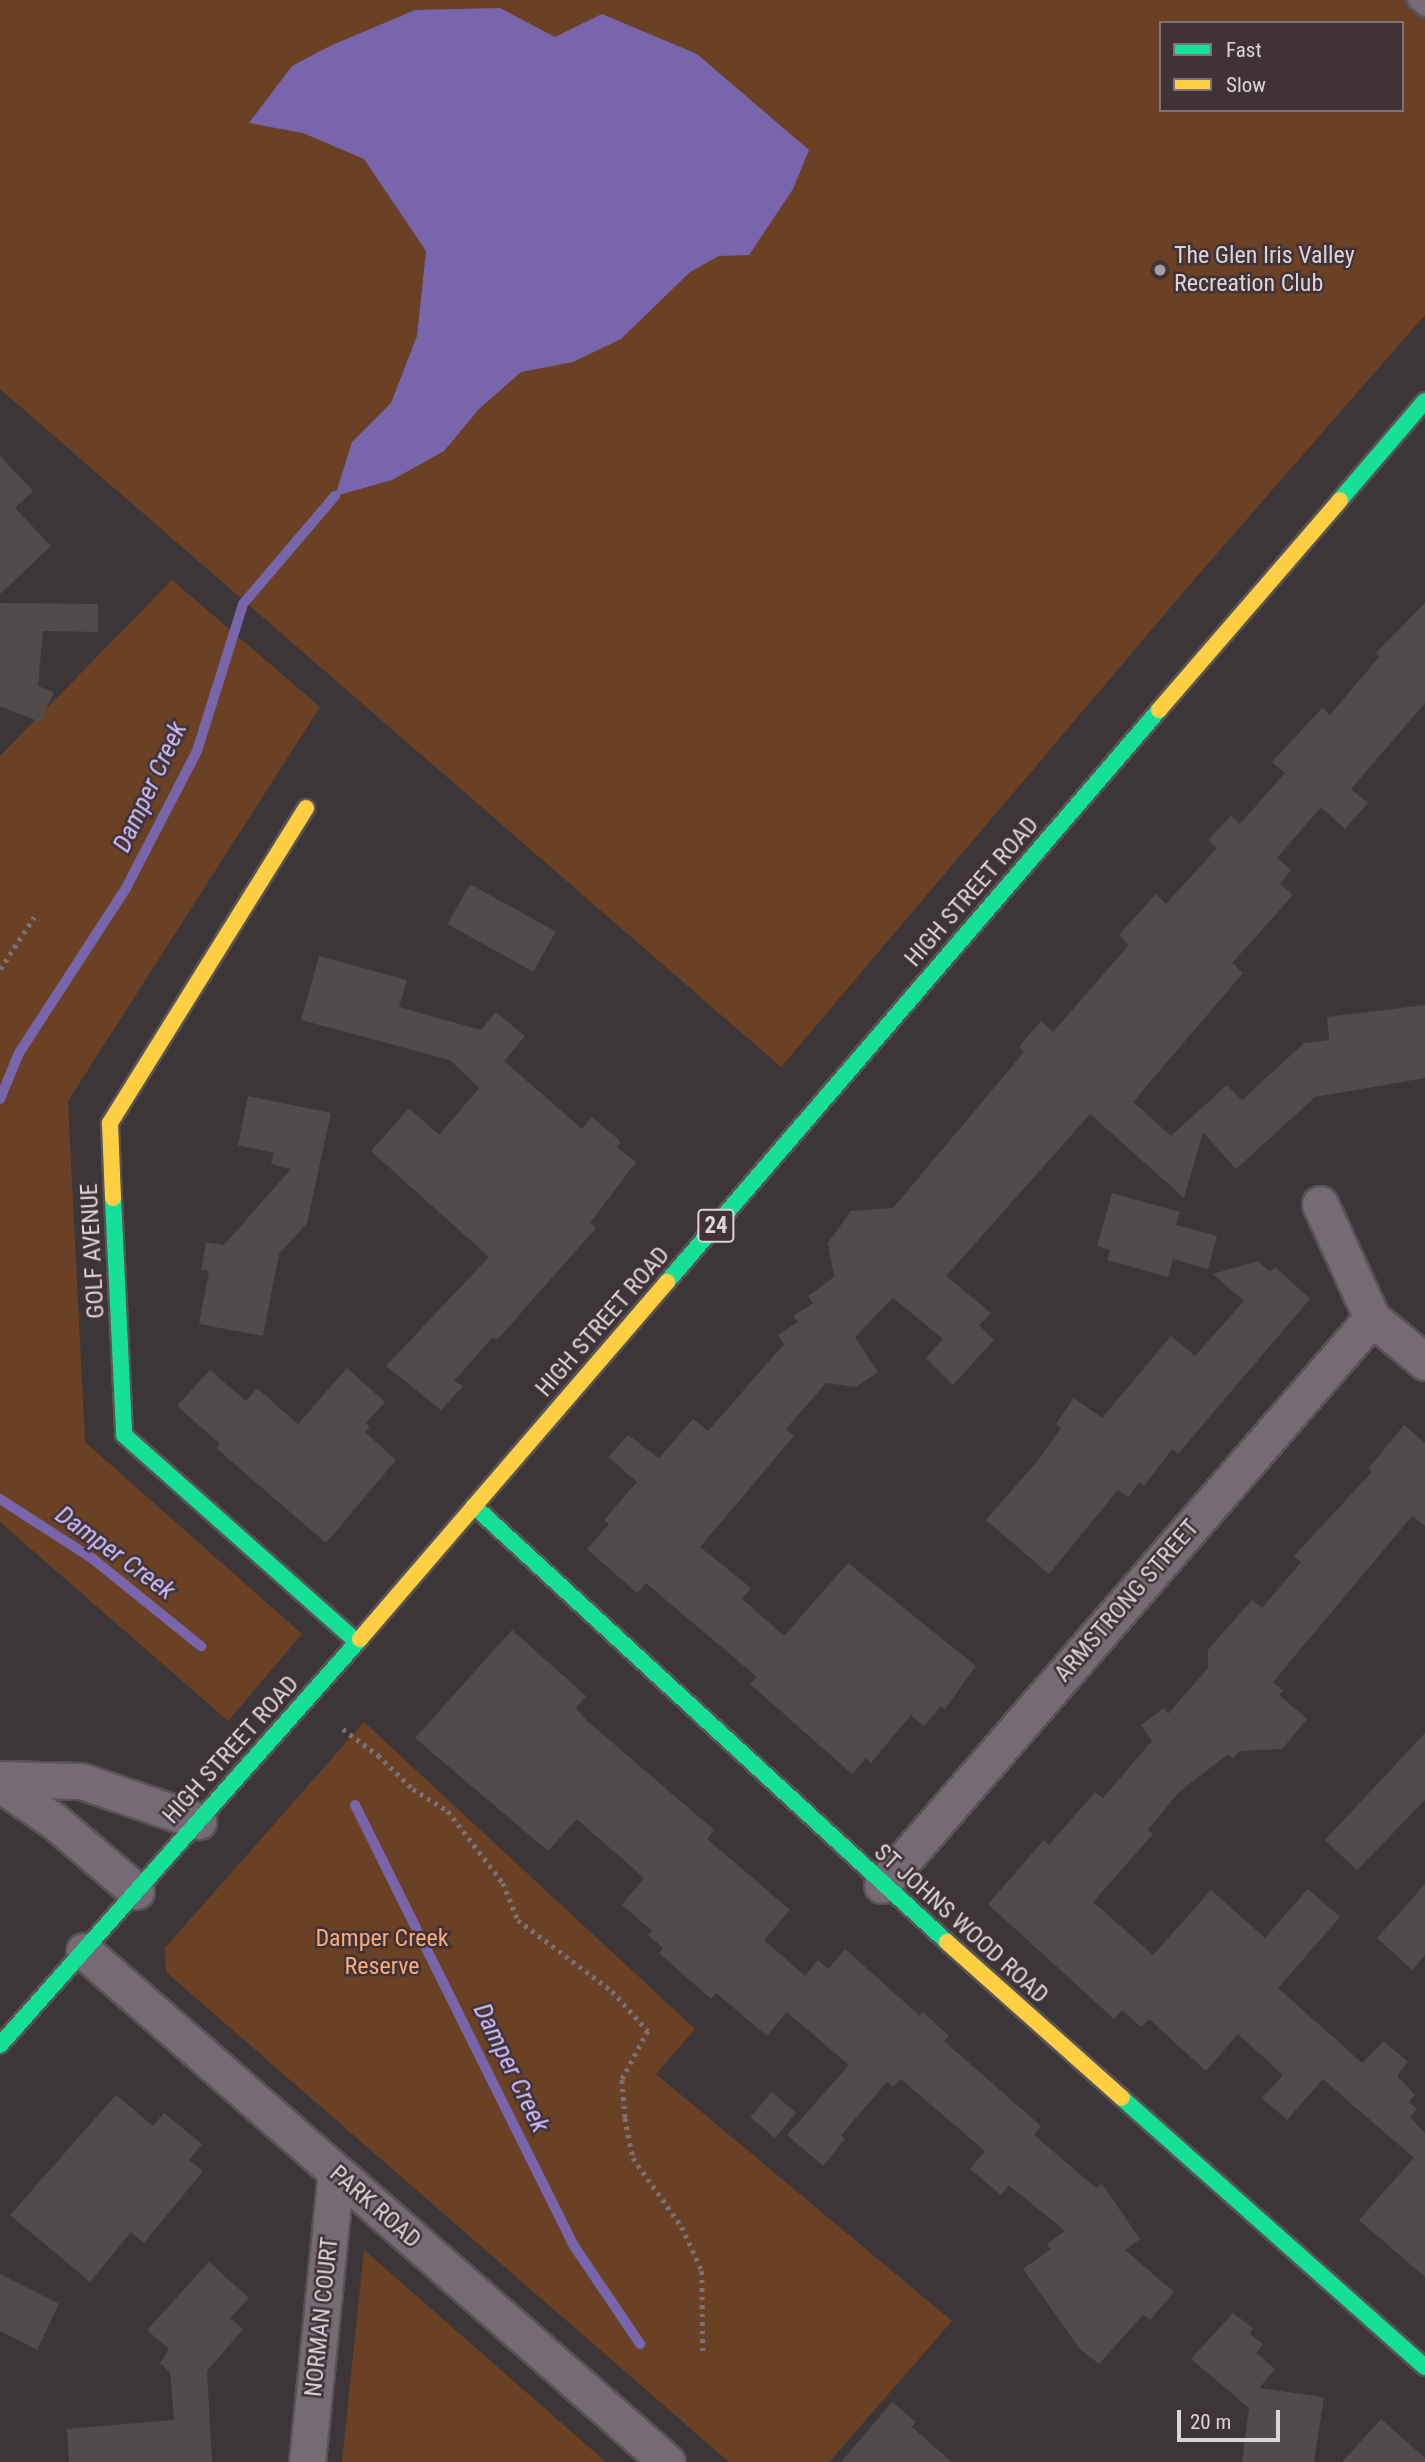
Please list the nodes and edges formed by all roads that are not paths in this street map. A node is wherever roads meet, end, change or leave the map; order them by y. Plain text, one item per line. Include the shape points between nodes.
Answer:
1 (1417, 0) edge
2 (1425, 7) edge
3 (1425, 401) edge
4 (306, 808) dead end
5 (1320, 1204) dead end
6 (1372, 1318) junction
7 (1425, 1362) edge
8 (474, 1506) junction
9 (358, 1642) junction
10 (0, 1781) edge
11 (198, 1821) junction
12 (882, 1885) junction
13 (136, 1891) junction
14 (84, 1951) junction
15 (0, 2045) edge
16 (336, 2172) junction
17 (1424, 2366) edge
18 (307, 2462) edge
19 (667, 2462) edge

1 - 2 lane
3 - 8 street, HIGH STREET ROAD / 24
4 - 9 street, GOLF AVENUE via 110,1124 124,1435
5 - 6 street
6 - 7 street
6 - 12 street, ARMSTRONG STREET
8 - 9 street, HIGH STREET ROAD / 24
8 - 12 street, ST JOHNS WOOD ROAD
9 - 11 street, HIGH STREET ROAD / 24
10 - 11 street via 80,1782
10 - 13 street
11 - 13 street, HIGH STREET ROAD / 24
12 - 17 street, ST JOHNS WOOD ROAD
13 - 14 street, HIGH STREET ROAD / 24
14 - 15 street, HIGH STREET ROAD / 24
14 - 16 street, PARK ROAD
16 - 18 street, NORMAN COURT
16 - 19 street, PARK ROAD

